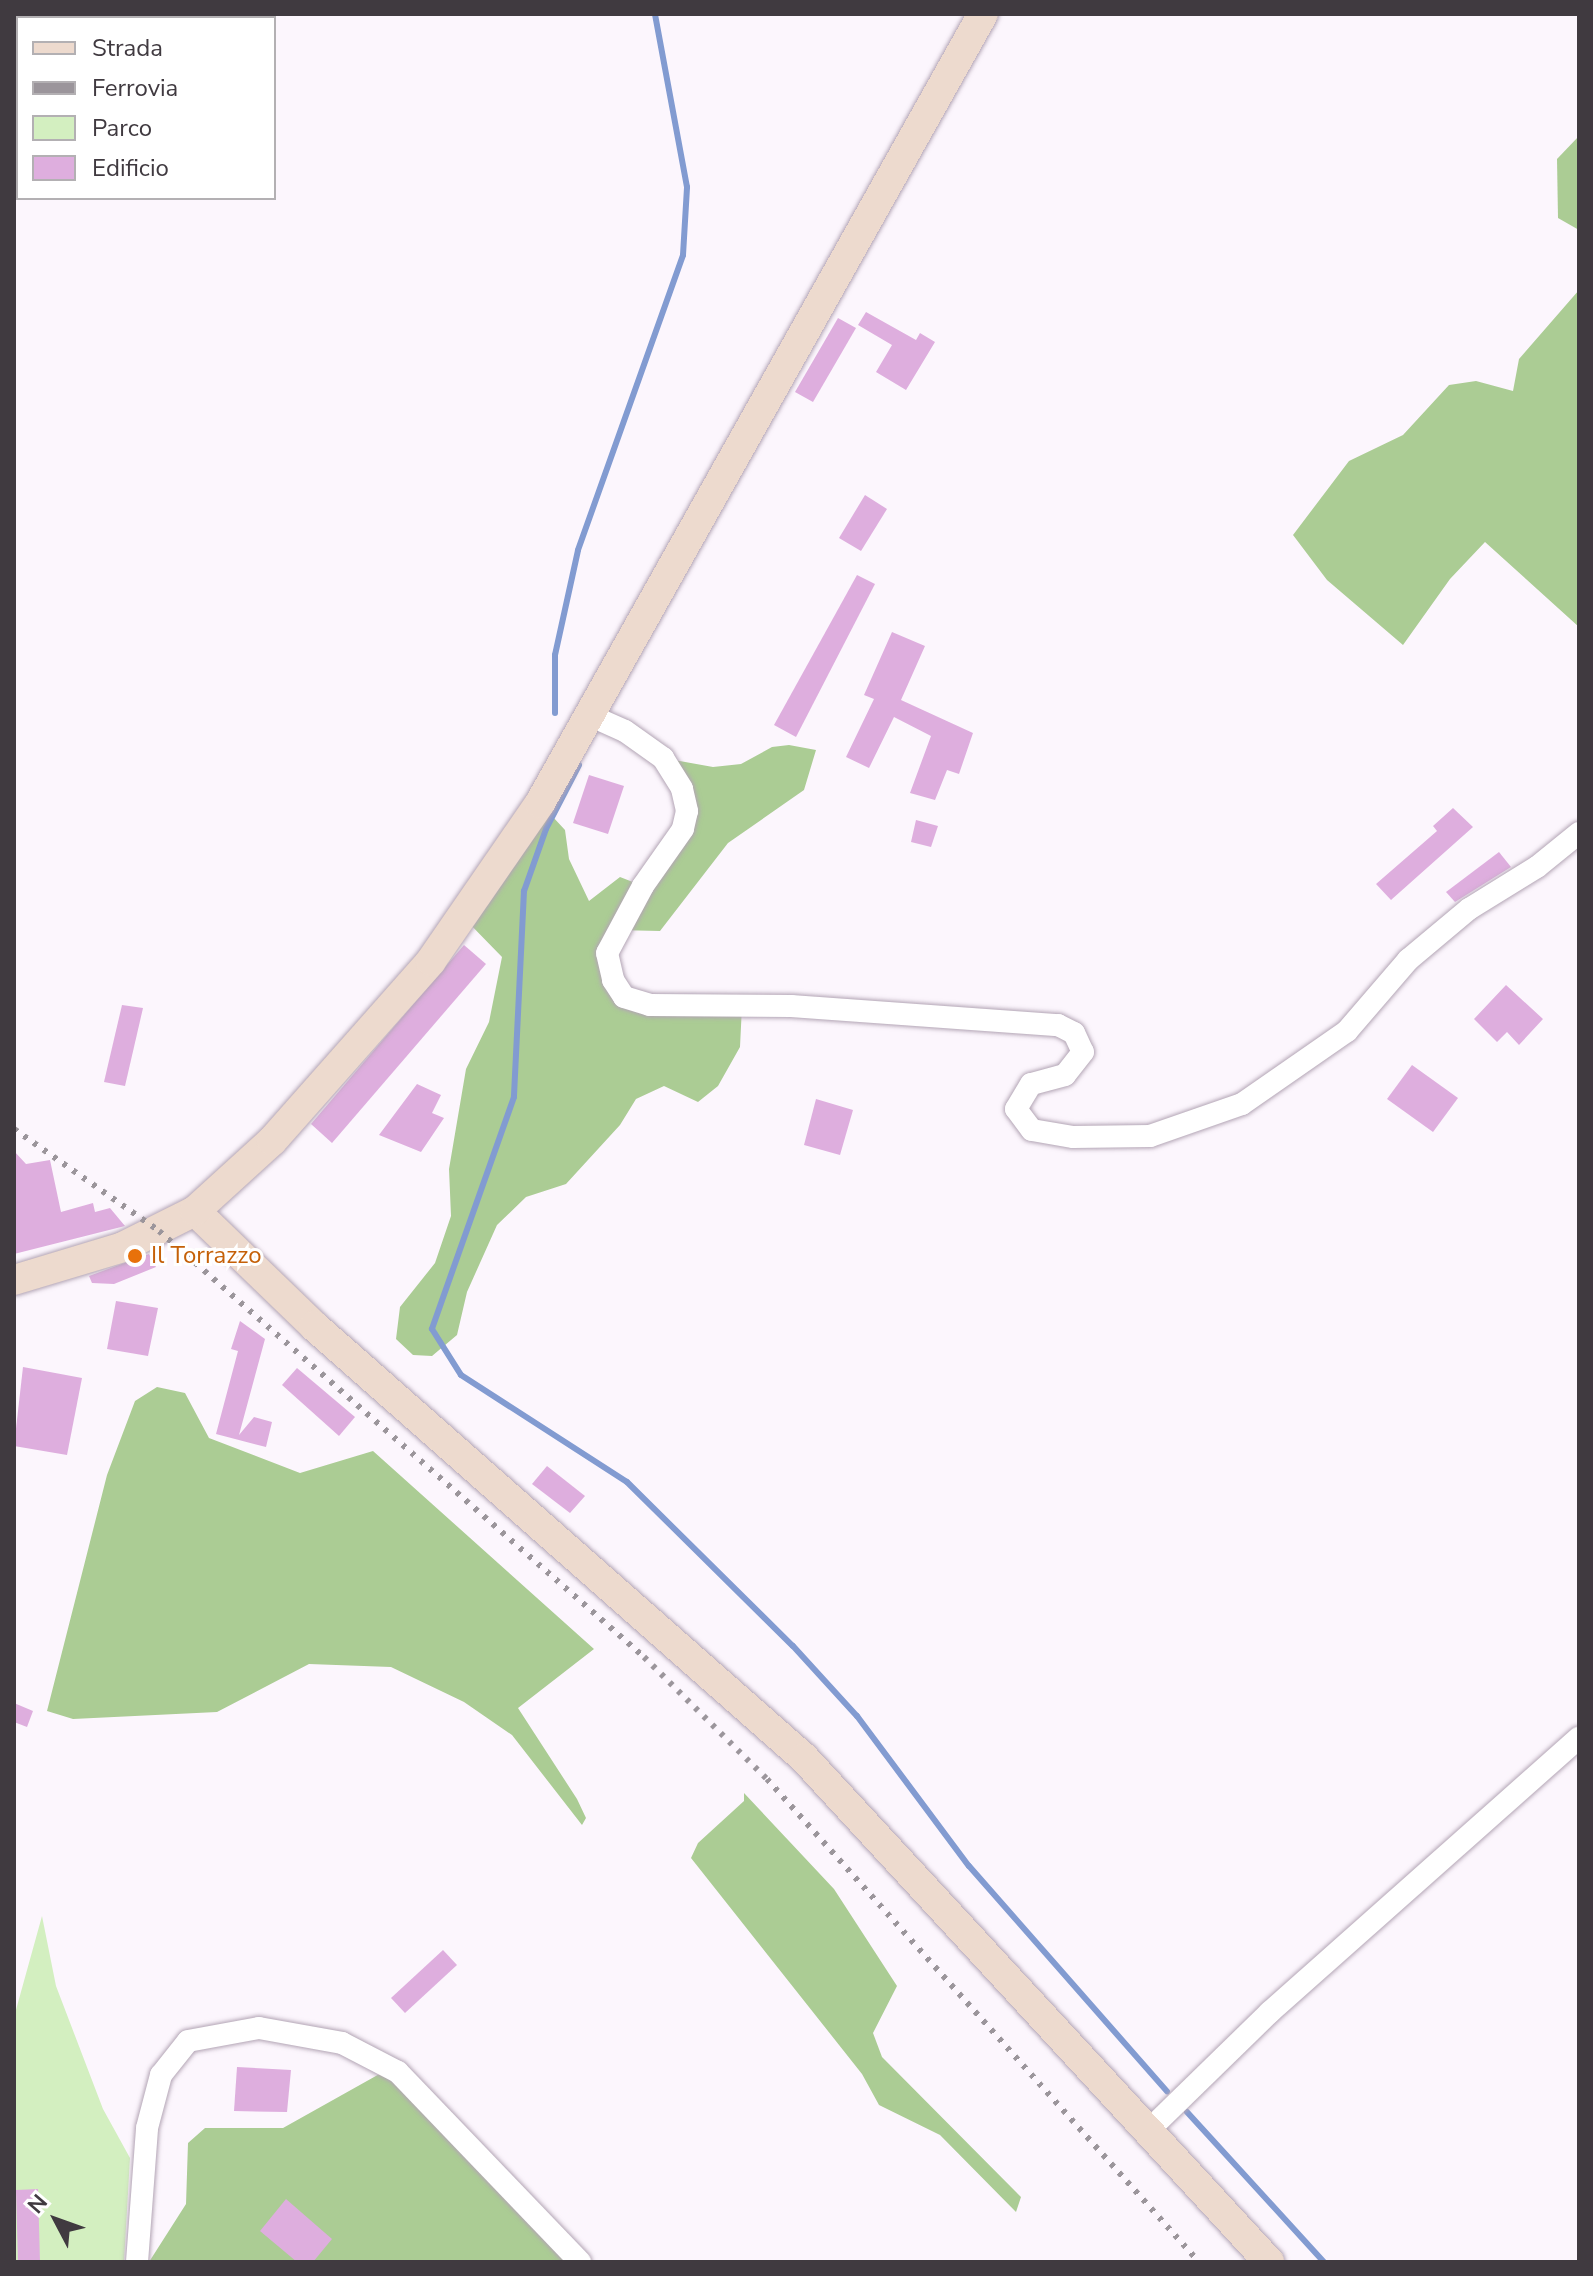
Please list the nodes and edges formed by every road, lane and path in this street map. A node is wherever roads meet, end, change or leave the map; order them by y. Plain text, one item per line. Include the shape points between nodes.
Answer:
1 (983, 14) edge
2 (589, 715) junction
3 (1579, 833) edge
4 (195, 1211) junction
5 (14, 1280) edge
6 (1579, 1738) edge
7 (1149, 2130) junction
8 (137, 2262) edge
9 (580, 2262) edge
10 (1269, 2262) edge

1 - 2 street
2 - 3 street via 625,731 663,758 682,789 687,811 683,829 636,897 607,953 613,980 624,997 650,1005 791,1006 1058,1025 1074,1033 1083,1052 1065,1075 1031,1084 1016,1109 1032,1130 1073,1137 1150,1136 1242,1104 1347,1031 1408,960 1469,909 1537,867
2 - 4 street via 540,803 431,961 272,1141
4 - 5 street via 123,1247
4 - 7 street via 314,1326 804,1758
6 - 7 street via 1270,2012
7 - 10 street
8 - 9 street via 147,2128 161,2075 188,2041 259,2028 342,2043 398,2072

